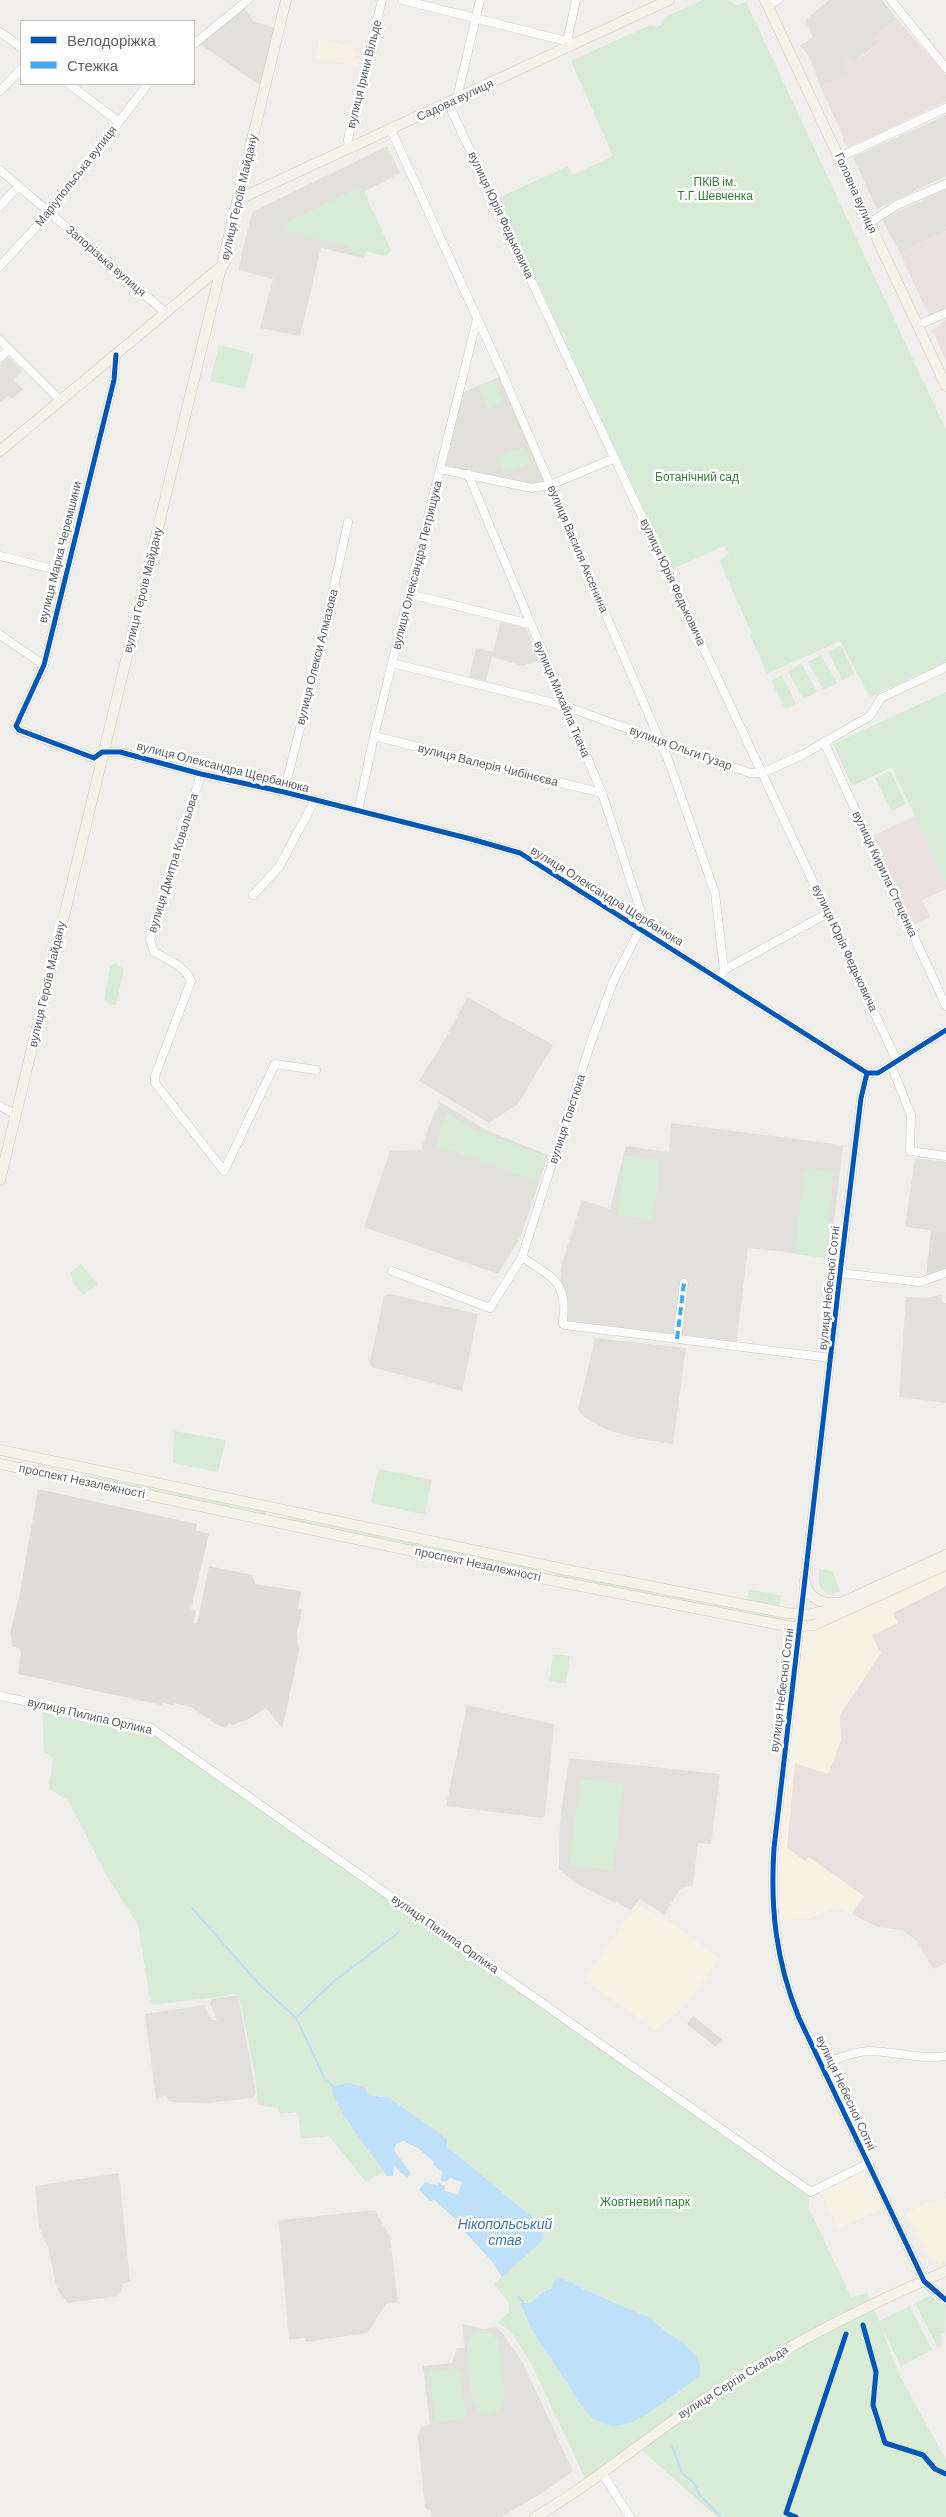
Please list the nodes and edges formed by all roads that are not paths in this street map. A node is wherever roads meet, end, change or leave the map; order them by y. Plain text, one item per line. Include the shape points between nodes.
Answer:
1 (248, 0) edge
2 (286, 0) edge
3 (382, 0) edge
4 (403, 0) edge
5 (480, 0) edge
6 (576, 0) edge
7 (670, 0) edge
8 (778, 0) edge
9 (891, 0) edge
10 (766, 3) edge
11 (476, 18) junction
12 (0, 32) edge
13 (195, 43) edge
14 (20, 46) edge
15 (570, 46) junction
16 (946, 68) edge
17 (20, 70) edge
18 (70, 85) edge
19 (147, 85) edge
20 (0, 91) edge
21 (452, 100) junction
22 (946, 108) edge
23 (119, 122) junction
24 (391, 130) junction
25 (349, 149) junction
26 (840, 157) junction
27 (0, 170) edge
28 (946, 184) edge
29 (20, 187) junction
30 (239, 199) junction
31 (0, 206) edge
32 (49, 213) junction
33 (870, 223) junction
34 (224, 264) junction
35 (0, 266) edge
36 (166, 313) junction
37 (946, 313) edge
38 (477, 319) junction
39 (918, 325) junction
40 (0, 340) edge
41 (9, 349) junction
42 (116, 355) junction
43 (0, 358) edge
44 (946, 386) edge
45 (60, 400) junction
46 (0, 451) edge
47 (615, 458) junction
48 (440, 469) junction
49 (468, 474) junction
50 (550, 485) junction
51 (348, 522) dead end
52 (0, 556) edge
53 (65, 572) junction
54 (409, 594) junction
55 (530, 624) junction
56 (0, 635) edge
57 (392, 663) junction
58 (44, 665) junction
59 (946, 667) edge
60 (565, 706) junction
61 (374, 736) junction
62 (37, 737) joint
63 (660, 741) junction
64 (824, 742) junction
65 (102, 752) junction
66 (762, 773) junction
67 (201, 774) junction
68 (284, 792) junction
69 (602, 792) junction
70 (315, 800) junction
71 (358, 811) junction
72 (253, 894) dead end
73 (828, 913) junction
74 (640, 929) junction
75 (724, 970) junction
76 (720, 979) junction
77 (946, 1006) edge
78 (946, 1030) edge
79 (894, 1063) junction
80 (316, 1070) dead end
81 (867, 1073) junction
82 (0, 1106) edge
83 (16, 1115) junction
84 (946, 1156) edge
85 (0, 1180) edge
86 (522, 1257) junction
87 (392, 1271) dead end
88 (840, 1273) junction
89 (946, 1273) edge
90 (684, 1283) dead end
91 (677, 1339) junction
92 (831, 1358) junction
93 (2, 1451) edge
94 (0, 1464) edge
95 (946, 1555) edge
96 (946, 1565) edge
97 (805, 1581) junction
98 (843, 1603) junction
99 (800, 1615) junction
100 (799, 1628) junction
101 (0, 1696) edge
102 (946, 2056) edge
103 (822, 2064) junction
104 (868, 2163) junction
105 (946, 2271) edge
106 (924, 2281) junction
107 (946, 2300) edge
108 (602, 2473) junction
109 (535, 2517) edge
110 (630, 2517) edge

1 - 13 street
2 - 30 main road, вулиця Героїв Майдану
3 - 25 street, вулиця Ірини Вільде via 348,139
4 - 11 street
5 - 11 street
6 - 15 street via 568,37
7 - 15 main road, Садова вулиця
8 - 10 street
9 - 16 street
10 - 26 main road, Головна вулиця
11 - 15 street via 562,40
11 - 21 street
12 - 14 street
15 - 21 main road, Садова вулиця
17 - 20 street
18 - 23 street
19 - 23 street, Маріупольська вулиця
21 - 24 main road, Садова вулиця
21 - 47 street, вулиця Юрія Федьковича
22 - 26 street
23 - 32 street, Маріупольська вулиця
24 - 25 main road, Садова вулиця
24 - 38 street, вулиця Василя Аксенина
25 - 30 main road, Садова вулиця
26 - 33 main road, Головна вулиця
27 - 29 street, Запорізька вулиця
28 - 33 street via 897,205
29 - 31 street
29 - 32 street, Запорізька вулиця
30 - 34 main road, вулиця Героїв Майдану
32 - 35 street, Маріупольська вулиця
32 - 36 street, Запорізька вулиця
33 - 39 main road, Головна вулиця
34 - 36 main road
34 - 65 main road, вулиця Героїв Майдану
36 - 42 main road
37 - 39 street
38 - 48 street, вулиця Олександра Петрищука
38 - 50 street, вулиця Василя Аксенина
39 - 44 main road, Головна вулиця
40 - 41 street
41 - 43 street
41 - 45 street
42 - 45 main road
42 - 53 street, вулиця Марка Черемшини via 114,380
45 - 46 main road
47 - 50 street
47 - 66 street, вулиця Юрія Федьковича
48 - 49 street
48 - 54 street, вулиця Олександра Петрищука
49 - 50 street via 520,487
49 - 55 street, вулиця Михайла Ткача
50 - 63 street, вулиця Василя Аксенина
51 - 68 street, вулиця Олекси Алмазова
52 - 53 street
53 - 58 street, вулиця Марка Черемшини
54 - 55 street
54 - 57 street, вулиця Олександра Петрищука
55 - 60 street, вулиця Михайла Ткача
56 - 58 street
57 - 60 street, вулиця Ольги Гузар
57 - 61 street, вулиця Олександра Петрищука
58 - 62 street, вулиця Марка Черемшини via 16,726
59 - 64 street via 881,698 870,716
60 - 63 street, вулиця Ольги Гузар
60 - 69 street, вулиця Михайла Ткача
61 - 69 street, вулиця Валерія Чибінєєва
61 - 71 street, вулиця Олександра Петрищука
62 - 65 street, вулиця Олександра Щербанюка via 94,758
63 - 66 street, вулиця Ольги Гузар via 750,773
63 - 75 street, вулиця Василя Аксенина via 715,893
64 - 66 street
64 - 77 street, вулиця Кирила Стеценка
65 - 67 street, вулиця Олександра Щербанюка via 120,752
65 - 83 main road, вулиця Героїв Майдану
66 - 73 street, вулиця Юрія Федьковича
67 - 68 street, вулиця Олександра Щербанюка
67 - 80 street, вулиця Дмитра Ковальова via 150,939 154,952 190,976 191,981 155,1083 224,1171 275,1064
68 - 70 street, вулиця Олександра Щербанюка
69 - 74 street, вулиця Михайла Ткача via 642,912
70 - 71 street, вулиця Олександра Щербанюка
70 - 72 street via 279,867
71 - 74 street, вулиця Олександра Щербанюка via 520,853
73 - 75 street
73 - 79 street, вулиця Юрія Федьковича
74 - 76 street, вулиця Олександра Щербанюка
74 - 86 street, вулиця Товстюка via 613,982 594,1032
75 - 76 street
76 - 81 street, вулиця Олександра Щербанюка
78 - 79 street
79 - 81 street via 878,1073
79 - 84 street, вулиця Юрія Федьковича via 911,1116 910,1151
81 - 88 street, вулиця Небесної Сотні via 861,1098
82 - 83 street
83 - 85 main road, вулиця Героїв Майдану
86 - 87 street, вулиця Товстюка via 490,1308
86 - 91 street via 557,1281 565,1302 563,1324
88 - 89 street via 920,1282
88 - 92 street, вулиця Небесної Сотні
90 - 91 street
91 - 92 street
92 - 97 street, вулиця Небесної Сотні
93 - 99 main road, проспект Незалежності via 577,1572
94 - 100 main road, проспект Незалежності
95 - 98 main road, проспект Незалежності
96 - 100 main road, проспект Незалежності via 833,1617
97 - 98 main road via 808,1591 820,1602
97 - 99 street, вулиця Небесної Сотні
98 - 99 main road, проспект Незалежності via 811,1615
99 - 100 street, вулиця Небесної Сотні
100 - 103 street, вулиця Небесної Сотні via 774,1848 773,1920 789,1994
101 - 104 street, вулиця Пилипа Орлика via 151,1728 811,2192
102 - 103 street via 930,2058 866,2051
103 - 104 street, вулиця Небесної Сотні
104 - 106 street, вулиця Небесної Сотні
105 - 106 main road, вулиця Сергія Скальда
106 - 107 street
106 - 108 main road, вулиця Сергія Скальда via 779,2352 686,2411
108 - 109 main road, вулиця Сергія Скальда
108 - 110 street

